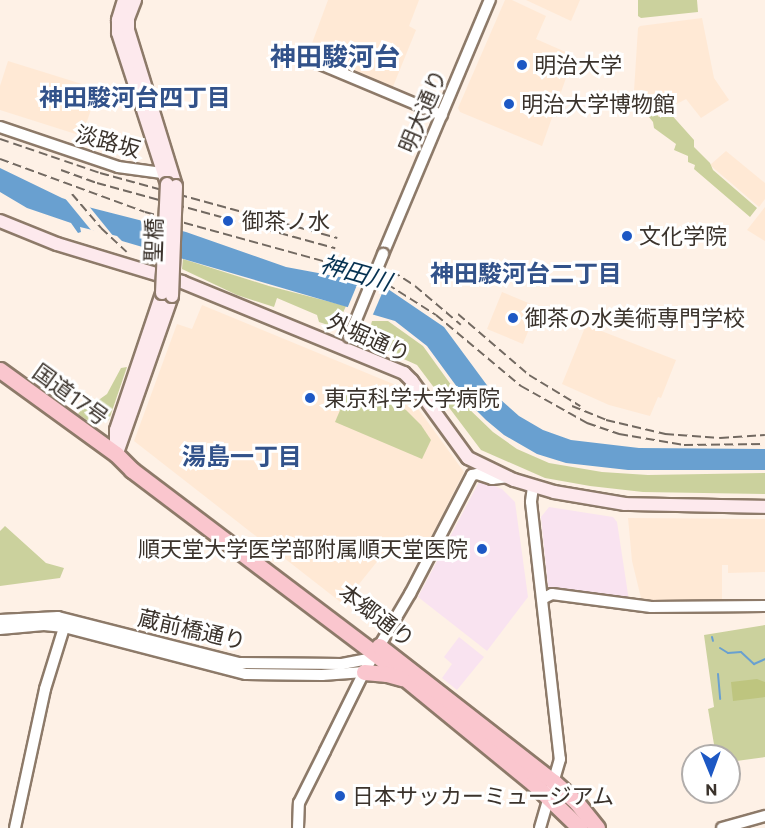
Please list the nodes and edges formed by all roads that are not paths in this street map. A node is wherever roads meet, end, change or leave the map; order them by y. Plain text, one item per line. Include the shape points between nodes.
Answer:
1 (124, 0) edge
2 (135, 0) edge
3 (490, 0) edge
4 (299, 55) dead end
5 (442, 115) junction
6 (0, 127) edge
7 (170, 179) junction
8 (0, 221) edge
9 (347, 342) junction
10 (0, 370) edge
11 (116, 454) junction
12 (509, 477) junction
13 (533, 487) junction
14 (765, 507) edge
15 (542, 599) junction
16 (765, 606) edge
17 (0, 620) edge
18 (65, 622) junction
19 (0, 629) edge
20 (377, 650) junction
21 (364, 672) junction
22 (403, 679) junction
23 (554, 782) junction
24 (549, 797) junction
25 (765, 816) edge
26 (15, 828) edge
27 (298, 828) edge
28 (540, 828) edge
29 (580, 828) edge
30 (597, 828) edge
31 (722, 828) edge

1 - 7 main road via 117,20 118,33
2 - 7 main road via 128,30
3 - 5 street, 明大通り
4 - 5 street
5 - 9 street, 明大通り, bridge
6 - 7 street, 淡路坂 via 118,167
7 - 11 main road, 聖橋, bridge via 167,294 116,430
8 - 9 main road, 外堀通り
9 - 12 main road, 外堀通り via 406,375 468,458
10 - 11 highway, 国道17号
11 - 20 highway, 本郷通り via 132,470
12 - 13 main road, 外堀通り
12 - 20 street via 472,475
13 - 14 main road, 外堀通り via 625,504
13 - 15 street via 531,502
15 - 16 street via 552,594 651,607
15 - 23 street via 560,759
17 - 18 street, 蔵前橋通り via 48,616
18 - 19 street, 蔵前橋通り
18 - 20 street, 蔵前橋通り via 238,663 342,664 367,659
18 - 21 street, 蔵前橋通り via 246,674
18 - 26 street via 45,689
20 - 21 street
20 - 22 highway, 本郷通り
20 - 23 highway, 本郷通り
21 - 22 highway
21 - 27 street via 299,803
22 - 24 highway, 本郷通り
23 - 24 street
23 - 30 highway, 本郷通り
24 - 28 street
24 - 29 highway, 本郷通り
25 - 31 street

